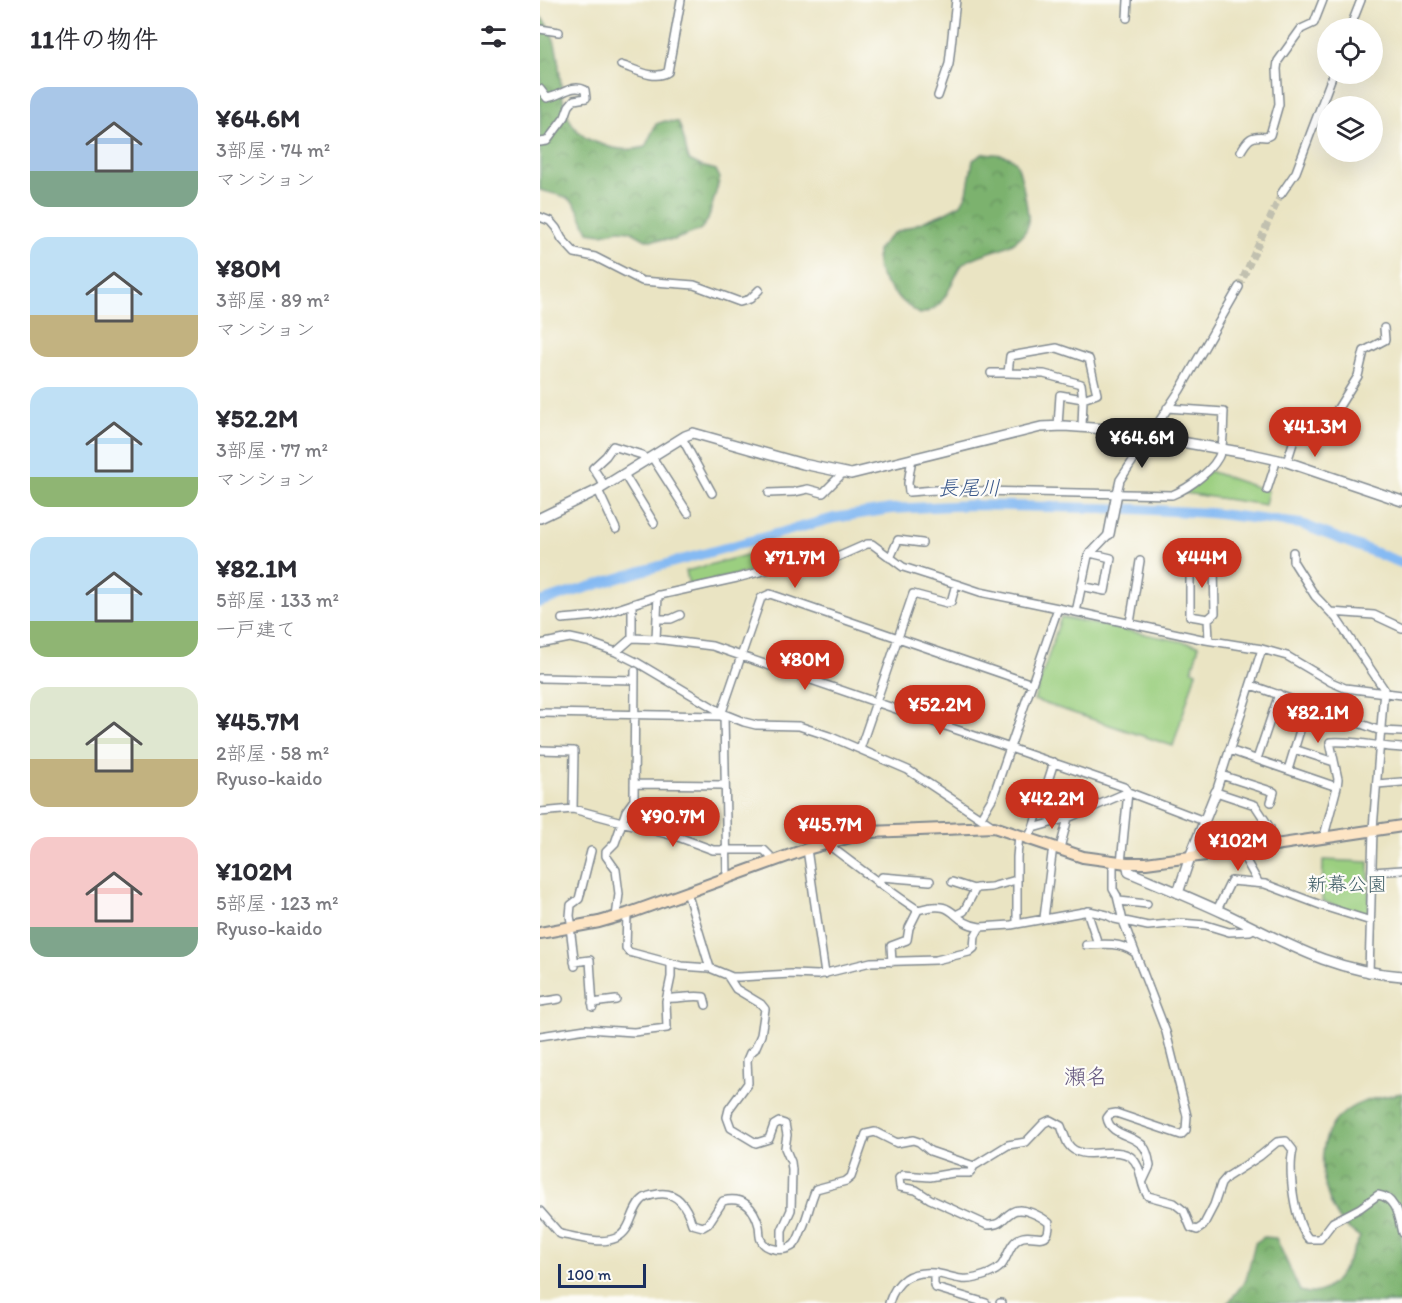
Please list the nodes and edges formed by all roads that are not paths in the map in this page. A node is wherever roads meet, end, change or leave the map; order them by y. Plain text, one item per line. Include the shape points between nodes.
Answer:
1 (681, 0) edge
2 (956, 0) edge
3 (1128, 0) edge
4 (1323, 0) edge
5 (1361, 0) edge
6 (1128, 18) dead end
7 (1354, 18) edge
8 (540, 29) edge
9 (559, 32) dead end
10 (621, 65) dead end
11 (1329, 84) edge
12 (540, 89) edge
13 (938, 96) dead end
14 (540, 142) edge
15 (1241, 151) dead end
16 (1281, 194) tunnel mouth
17 (540, 217) edge
18 (1239, 287) tunnel mouth
19 (759, 290) dead end
20 (1384, 328) dead end
21 (991, 373) dead end
22 (1008, 373) junction
23 (1083, 399) junction
24 (1167, 408) junction
25 (1058, 426) junction
26 (1082, 427) junction
27 (1148, 437) junction
28 (682, 438) junction
29 (1221, 449) junction
30 (912, 458) junction
31 (649, 459) junction
32 (1282, 461) junction
33 (843, 473) junction
34 (624, 474) junction
35 (602, 488) junction
36 (1267, 490) dead end
37 (712, 493) dead end
38 (769, 493) dead end
39 (1117, 493) junction
40 (1402, 501) edge
41 (688, 513) dead end
42 (540, 519) edge
43 (654, 523) dead end
44 (616, 529) dead end
45 (1109, 534) joint
46 (922, 543) dead end
47 (1293, 552) dead end
48 (1090, 553) junction
49 (890, 558) junction
50 (1140, 561) dead end
51 (956, 584) junction
52 (1081, 586) junction
53 (658, 596) junction
54 (632, 604) junction
55 (1058, 608) junction
56 (1076, 612) junction
57 (1331, 612) junction
58 (680, 615) dead end
59 (562, 619) dead end
60 (658, 619) junction
61 (1208, 619) junction
62 (1130, 623) junction
63 (1402, 628) edge
64 (898, 637) junction
65 (632, 638) junction
66 (656, 639) junction
67 (1209, 640) junction
68 (540, 644) edge
69 (1262, 649) junction
70 (616, 652) junction
71 (742, 656) junction
72 (635, 670) dead end
73 (540, 678) edge
74 (635, 680) junction
75 (1032, 684) junction
76 (1251, 685) junction
77 (1384, 693) junction
78 (1279, 694) junction
79 (1402, 694) edge
80 (876, 702) junction
81 (1308, 704) junction
82 (540, 713) edge
83 (723, 713) junction
84 (635, 715) junction
85 (1381, 730) junction
86 (1402, 732) edge
87 (1011, 747) junction
88 (1380, 747) junction
89 (1402, 748) edge
90 (860, 749) junction
91 (540, 750) edge
92 (1229, 750) junction
93 (1294, 750) junction
94 (1257, 759) junction
95 (1054, 762) junction
96 (1334, 762) junction
97 (1288, 770) junction
98 (1221, 775) junction
99 (1402, 782) edge
100 (634, 784) junction
101 (1377, 784) junction
102 (725, 785) junction
103 (1337, 787) junction
104 (1128, 792) junction
105 (1215, 792) junction
106 (1271, 802) dead end
107 (573, 809) junction
108 (540, 812) edge
109 (981, 818) junction
110 (1068, 818) junction
111 (623, 821) junction
112 (1204, 821) junction
113 (994, 826) junction
114 (1402, 826) edge
115 (1373, 829) junction
116 (1027, 833) junction
117 (1324, 836) junction
118 (826, 843) junction
119 (1274, 844) junction
120 (1056, 847) junction
121 (807, 849) junction
122 (1240, 850) junction
123 (591, 851) dead end
124 (726, 851) junction
125 (1190, 857) junction
126 (772, 862) junction
127 (1120, 862) junction
128 (1402, 870) edge
129 (1373, 872) junction
130 (727, 877) junction
131 (1016, 880) junction
132 (930, 881) dead end
133 (952, 882) dead end
134 (1258, 882) junction
135 (878, 883) junction
136 (974, 889) junction
137 (687, 892) junction
138 (1178, 893) junction
139 (1119, 901) junction
140 (1147, 904) dead end
141 (918, 910) junction
142 (1217, 910) junction
143 (1087, 911) junction
144 (956, 915) junction
145 (622, 916) junction
146 (1044, 918) junction
147 (1123, 921) junction
148 (1371, 921) junction
149 (1017, 923) junction
150 (571, 927) junction
151 (980, 927) junction
152 (1255, 928) junction
153 (540, 933) edge
154 (1098, 944) junction
155 (1086, 945) dead end
156 (1134, 952) junction
157 (892, 962) junction
158 (671, 963) junction
159 (710, 968) junction
160 (725, 973) junction
161 (1370, 973) junction
162 (825, 974) junction
163 (1402, 976) edge
164 (667, 998) junction
165 (559, 999) dead end
166 (616, 1000) dead end
167 (540, 1002) edge
168 (706, 1005) dead end
169 (540, 1036) edge
170 (974, 1166) junction
171 (1143, 1181) junction
172 (540, 1212) edge
173 (1402, 1233) edge
174 (782, 1249) junction
175 (934, 1273) junction
176 (889, 1303) edge
177 (986, 1303) edge

1 - 10 street via 668,72 654,76
2 - 13 street via 949,64
3 - 6 street
4 - 15 street via 1314,23 1301,29 1278,61 1280,105 1270,135 1251,137
5 - 7 street
8 - 9 street
11 - 16 street via 1296,171
12 - 14 street via 547,98 580,87 586,98 574,100 547,141
17 - 19 street via 550,221 575,253 595,257 642,281 694,285 740,302
18 - 24 street
20 - 32 street via 1385,339 1364,351 1358,376 1335,413 1326,422 1300,421
21 - 22 street
22 - 23 street via 1044,374 1081,384
22 - 23 street via 1010,356 1057,348 1089,358 1097,394
23 - 25 street via 1060,395
23 - 26 street
24 - 27 street
24 - 29 street via 1224,412
25 - 26 street
25 - 30 street
26 - 27 street
27 - 29 street
27 - 39 street via 1120,480
28 - 31 street
28 - 33 street via 693,433
28 - 37 street
29 - 32 street
29 - 39 street via 1218,459 1187,489 1172,495
30 - 33 street
30 - 39 street via 909,492
31 - 34 street
31 - 35 street via 613,446 593,468
31 - 41 street
32 - 36 street
32 - 40 street
33 - 38 street via 822,493 808,489
34 - 35 street
34 - 43 street
35 - 42 street
35 - 44 street
39 - 45 street
45 - 48 street
46 - 49 street via 898,540
47 - 57 street via 1293,561 1315,596
48 - 52 street
48 - 52 street via 1111,558 1105,591
49 - 51 street via 911,571
49 - 53 street via 867,544 826,562 792,563
50 - 62 street
51 - 55 street
51 - 64 street via 951,602 947,603 913,594
52 - 56 street
53 - 54 street
53 - 60 street
54 - 59 street via 596,616
54 - 65 street
55 - 56 street
55 - 75 street
56 - 62 street
57 - 63 street via 1374,615
57 - 77 street
58 - 60 street
60 - 66 street
61 - 61 street via 1215,613 1217,568 1190,566 1190,616
61 - 67 street
62 - 67 street
64 - 71 street via 770,594 761,598
64 - 75 street
64 - 80 street
65 - 66 street
65 - 70 street
66 - 71 street via 712,646
67 - 69 street
68 - 70 street via 570,638
69 - 76 street
69 - 77 street via 1287,656 1345,688
70 - 83 street
71 - 80 street
71 - 83 street
72 - 74 street
73 - 74 street
74 - 84 street
75 - 87 street
76 - 78 street
76 - 92 street
77 - 79 street
77 - 85 street
78 - 81 street
78 - 94 street
80 - 87 street
80 - 90 street
81 - 85 street
81 - 93 street
82 - 84 street
83 - 84 street
83 - 90 street via 756,725 799,726
83 - 102 street
84 - 100 street
85 - 86 street
85 - 88 street
87 - 95 street
87 - 109 street
88 - 89 street
88 - 96 street via 1330,742
88 - 101 street
90 - 109 street via 908,770
91 - 107 street via 574,751
92 - 94 street
92 - 98 street
93 - 96 street
93 - 97 street
94 - 97 street
95 - 104 street via 1124,787
95 - 116 street
96 - 103 street
97 - 103 street
98 - 105 street
98 - 106 street via 1274,792
99 - 101 street
100 - 102 street
100 - 111 street via 634,800
101 - 115 street
102 - 124 street
103 - 117 street
104 - 110 street
104 - 112 street
104 - 127 street
105 - 112 street
105 - 119 street via 1255,805 1270,828
107 - 108 street
107 - 111 street
109 - 113 street
110 - 116 street
110 - 120 street
111 - 124 street
111 - 145 street via 615,843 606,852 616,870
112 - 125 street
113 - 116 main road
113 - 118 main road via 868,832
114 - 115 main road
115 - 117 main road
115 - 129 street
116 - 120 main road
116 - 131 street
117 - 119 main road
118 - 121 main road
118 - 135 street
119 - 122 main road
120 - 127 main road via 1083,857
120 - 146 street
121 - 126 main road
121 - 162 street
122 - 125 main road
122 - 134 street
123 - 150 street via 579,899 571,904
124 - 126 street via 764,850
124 - 130 street
125 - 127 main road
125 - 138 street
126 - 130 main road
127 - 138 street via 1129,872
127 - 139 street via 1113,889
128 - 129 street
129 - 148 street
130 - 137 main road
131 - 136 street
131 - 149 street
132 - 135 street via 882,877
133 - 136 street
134 - 142 street via 1231,881
134 - 148 street
135 - 141 street
136 - 144 street via 964,911
137 - 145 main road
137 - 159 street
138 - 142 street
139 - 140 street
139 - 147 street
141 - 144 street via 942,906
141 - 157 street via 907,940 891,946
142 - 152 street
143 - 146 street
143 - 147 street
143 - 154 street
144 - 151 street via 969,926
145 - 150 main road
145 - 158 street via 629,952
146 - 149 street
147 - 152 street via 1148,926 1206,925 1229,932
147 - 156 street
148 - 161 street
149 - 151 street
150 - 153 main road
150 - 166 street via 575,964 590,960 592,1005
151 - 157 street via 969,952 936,960
152 - 161 street via 1326,962
154 - 155 street
154 - 156 street via 1123,946
156 - 171 street via 1166,1032 1188,1125 1181,1135 1110,1114 1107,1118 1111,1128 1137,1140 1147,1154 1150,1166
157 - 162 street via 855,965
158 - 159 street
158 - 164 street
159 - 160 street
160 - 162 street via 750,977
160 - 174 street via 736,989 765,1009 761,1035 747,1059 748,1083 727,1117 731,1128 756,1143 769,1139 774,1125 785,1124 785,1148 792,1170 791,1210 782,1230
161 - 163 street
164 - 168 street via 704,996
164 - 169 street via 667,1028 634,1032 586,1029
165 - 167 street
170 - 171 street via 1008,1145 1026,1142 1050,1120 1061,1126 1072,1149 1125,1153 1137,1164
170 - 174 street via 930,1151 913,1140 897,1143 875,1132 867,1134 850,1177 816,1190 795,1244
170 - 175 street via 966,1174 903,1175 899,1178 900,1187 916,1190 987,1225 1002,1222 1018,1210 1045,1219 1049,1230 1041,1238 1016,1240 1004,1262 977,1278 958,1280
171 - 173 street via 1148,1196 1174,1203 1184,1211 1191,1228 1197,1230 1203,1226 1227,1177 1276,1142 1286,1141 1293,1150 1294,1200 1309,1239 1320,1239 1333,1222 1378,1195 1391,1201
172 - 174 street via 560,1234 609,1240 629,1228 635,1209 647,1197 666,1193 674,1196 698,1227 708,1224 723,1201 734,1198 742,1200 752,1212 766,1247
175 - 176 street via 899,1281
175 - 177 street via 936,1288

